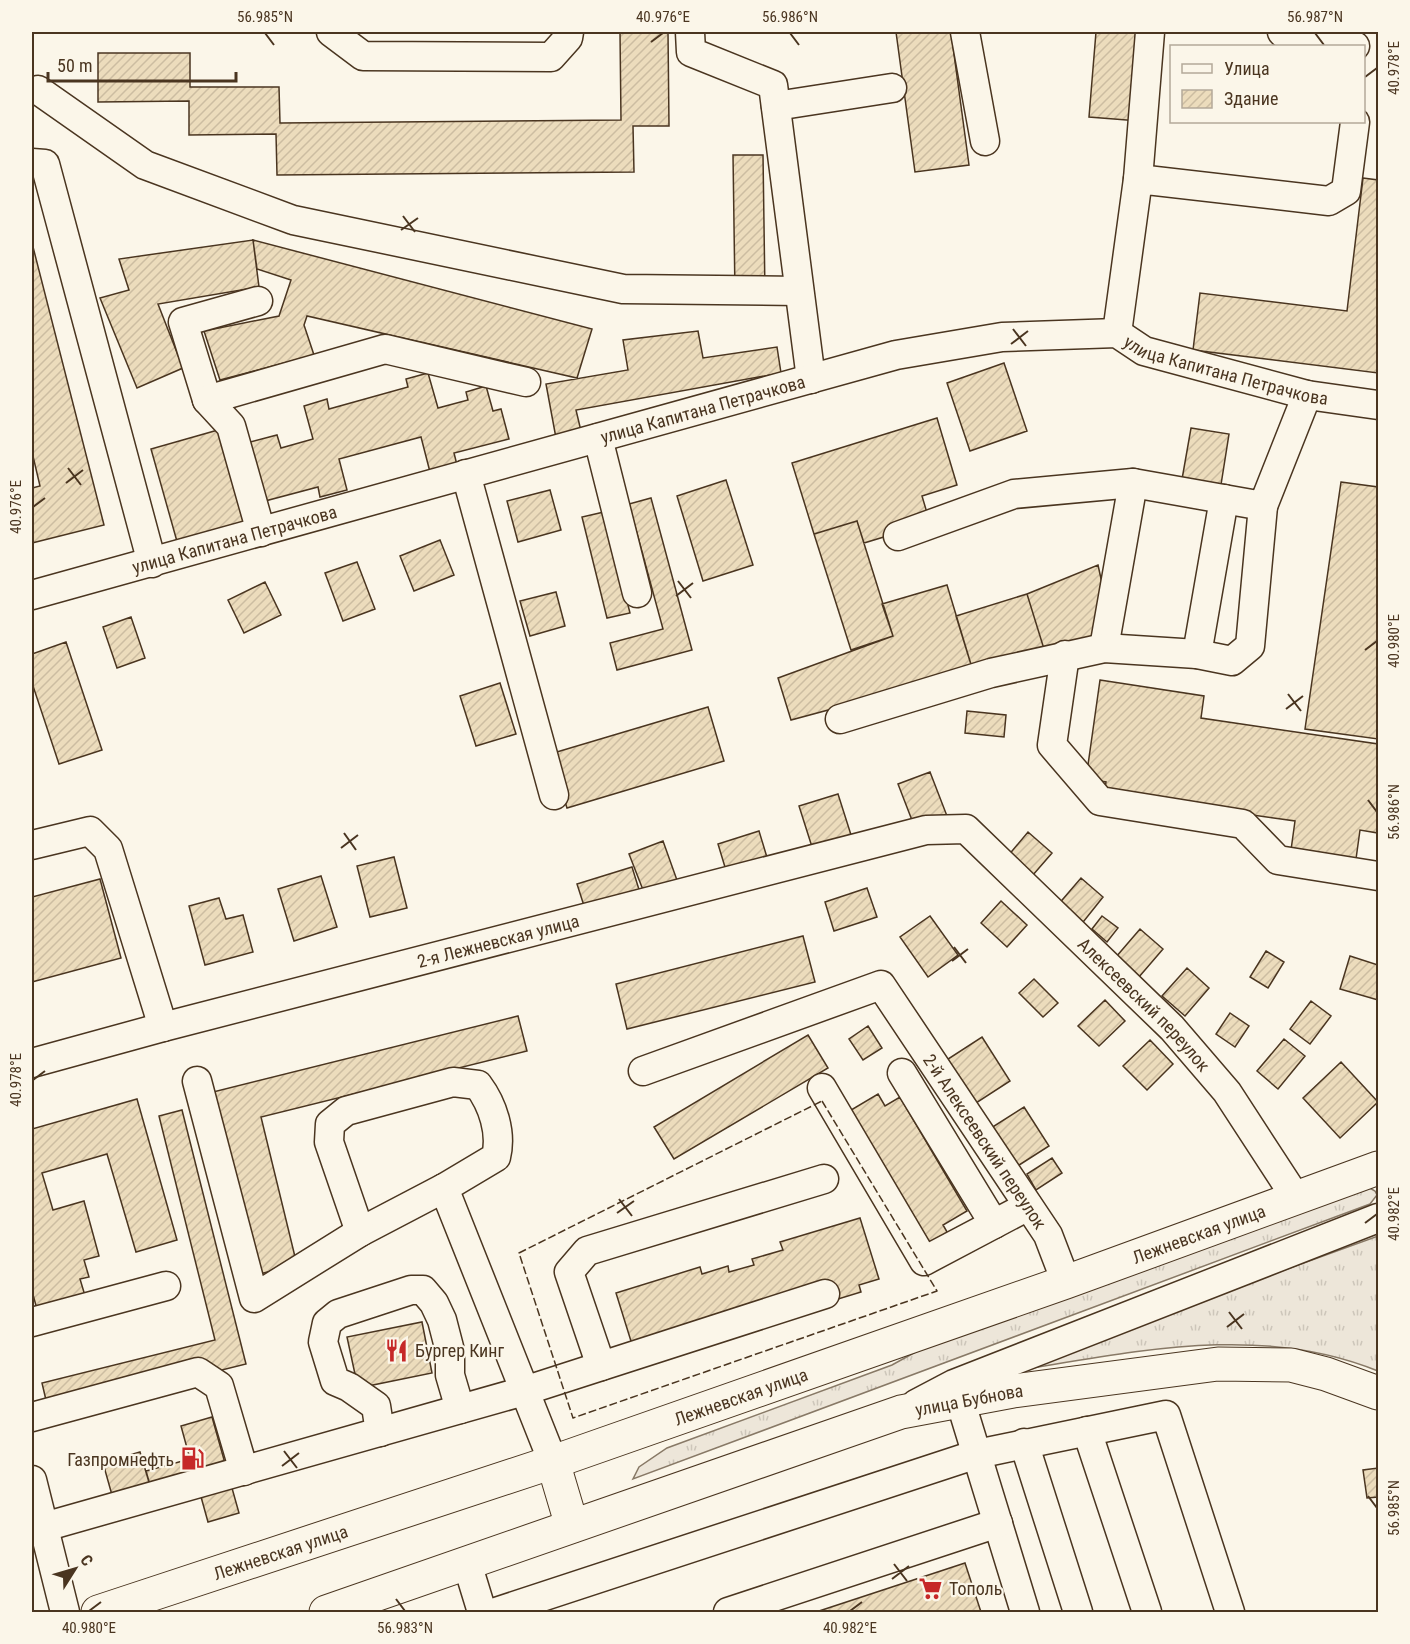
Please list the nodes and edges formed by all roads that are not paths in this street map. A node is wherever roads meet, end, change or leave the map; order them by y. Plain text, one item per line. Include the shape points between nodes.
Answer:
1 (331, 32) edge
2 (569, 32) edge
3 (690, 32) edge
4 (965, 32) edge
5 (1150, 32) edge
6 (1282, 32) edge
7 (1336, 45) edge
8 (892, 88) dead end
9 (38, 90) dead end
10 (776, 105) junction
11 (1356, 123) edge
12 (985, 141) dead end
13 (32, 163) edge
14 (1138, 179) junction
15 (799, 291) junction
16 (258, 301) dead end
17 (1117, 333) junction
18 (811, 379) junction
19 (526, 382) dead end
20 (1307, 395) junction
21 (207, 400) junction
22 (1378, 405) edge
23 (598, 438) junction
24 (466, 474) junction
25 (1133, 483) junction
26 (1224, 499) junction
27 (1263, 506) junction
28 (261, 532) junction
29 (897, 536) dead end
30 (152, 563) junction
31 (637, 593) dead end
32 (32, 596) edge
33 (1104, 648) junction
34 (1197, 654) junction
35 (1065, 655) junction
36 (840, 719) dead end
37 (554, 795) dead end
38 (966, 829) joint
39 (32, 845) edge
40 (1378, 876) edge
41 (163, 1027) junction
42 (32, 1063) edge
43 (643, 1071) dead end
44 (902, 1073) dead end
45 (197, 1081) dead end
46 (822, 1088) dead end
47 (1378, 1168) edge
48 (824, 1179) dead end
49 (444, 1188) junction
50 (1296, 1198) junction
51 (1028, 1206) junction
52 (1378, 1218) edge
53 (994, 1224) junction
54 (360, 1232) junction
55 (1066, 1282) junction
56 (166, 1287) dead end
57 (825, 1294) dead end
58 (32, 1322) edge
59 (601, 1366) junction
60 (524, 1391) junction
61 (1378, 1394) edge
62 (960, 1400) junction
63 (460, 1409) junction
64 (901, 1412) junction
65 (32, 1418) edge
66 (1087, 1431) junction
67 (380, 1432) junction
68 (1024, 1443) junction
69 (977, 1454) junction
70 (553, 1462) junction
71 (244, 1470) junction
72 (32, 1480) edge
73 (998, 1523) junction
74 (572, 1526) junction
75 (44, 1527) junction
76 (467, 1563) junction
77 (65, 1612) edge
78 (98, 1612) edge
79 (326, 1612) edge
80 (482, 1612) edge
81 (496, 1612) edge
82 (728, 1612) edge
83 (1025, 1612) edge
84 (1078, 1612) edge
85 (1147, 1612) edge
86 (1230, 1612) edge

1 - 2 street via 363,56 551,57
3 - 10 street via 691,52 773,85
4 - 12 street
5 - 14 street
6 - 7 street
8 - 10 street
9 - 15 street via 145,165 292,220 623,289
10 - 15 street
11 - 14 street via 1346,190 1329,201
13 - 30 street via 45,164
14 - 17 street
15 - 18 street
16 - 21 street via 183,322
17 - 18 street, улица Капитана Петрачкова via 1002,337 896,355
17 - 20 street, улица Капитана Петрачкова via 1144,351
18 - 23 street, улица Капитана Петрачкова
19 - 21 street via 385,349
20 - 22 street, улица Капитана Петрачкова
20 - 27 street
21 - 28 street via 231,426
23 - 24 street, улица Капитана Петрачкова
23 - 31 street
24 - 28 street, улица Капитана Петрачкова
24 - 37 street
25 - 26 street
25 - 29 street via 1014,494
25 - 33 street
26 - 27 street
26 - 34 street
27 - 34 street via 1250,646 1232,661
28 - 30 street, улица Капитана Петрачкова
30 - 32 street, улица Капитана Петрачкова
33 - 34 street
33 - 35 street
35 - 36 street
35 - 40 street via 1052,745 1100,801 1243,824 1278,860
38 - 41 street, 2-я Лежневская улица via 926,830
38 - 50 street, Алексеевский переулок via 1172,1028 1227,1092
39 - 41 street via 90,831 108,849
41 - 42 street, 2-я Лежневская улица
43 - 51 street, 2-й Алексеевский переулок via 881,986
44 - 53 street
45 - 54 street via 254,1298
46 - 53 street via 924,1261
47 - 50 highway, Лежневская улица
48 - 59 street via 587,1251 569,1272
49 - 54 street
49 - 54 street via 496,1157 501,1140 486,1096 478,1085 453,1082 346,1111 330,1124 329,1142
49 - 60 street
50 - 55 highway, Лежневская улица
51 - 53 street
51 - 55 street, 2-й Алексеевский переулок via 1048,1235
52 - 64 street via 954,1384
55 - 70 highway, Лежневская улица
56 - 58 street
57 - 59 street
59 - 60 street
60 - 63 street
60 - 70 street
61 - 62 highway, улица Бубнова via 1308,1370 1256,1362 1165,1370
62 - 64 highway, улица Бубнова
62 - 69 street
63 - 67 street
63 - 67 street via 450,1375 450,1351 442,1320 423,1290 411,1290 338,1314 327,1323 324,1342 335,1381 376,1407
64 - 74 highway, улица Бубнова
65 - 71 street via 198,1372 219,1386
66 - 68 street
66 - 85 street
66 - 86 street via 1166,1415
67 - 71 street
68 - 69 street
68 - 84 street
69 - 73 street
69 - 81 street
70 - 74 highway
70 - 78 highway, Лежневская улица
71 - 75 street
72 - 75 street
73 - 82 street
73 - 83 street
74 - 76 highway
75 - 77 street
76 - 79 highway
76 - 80 street

